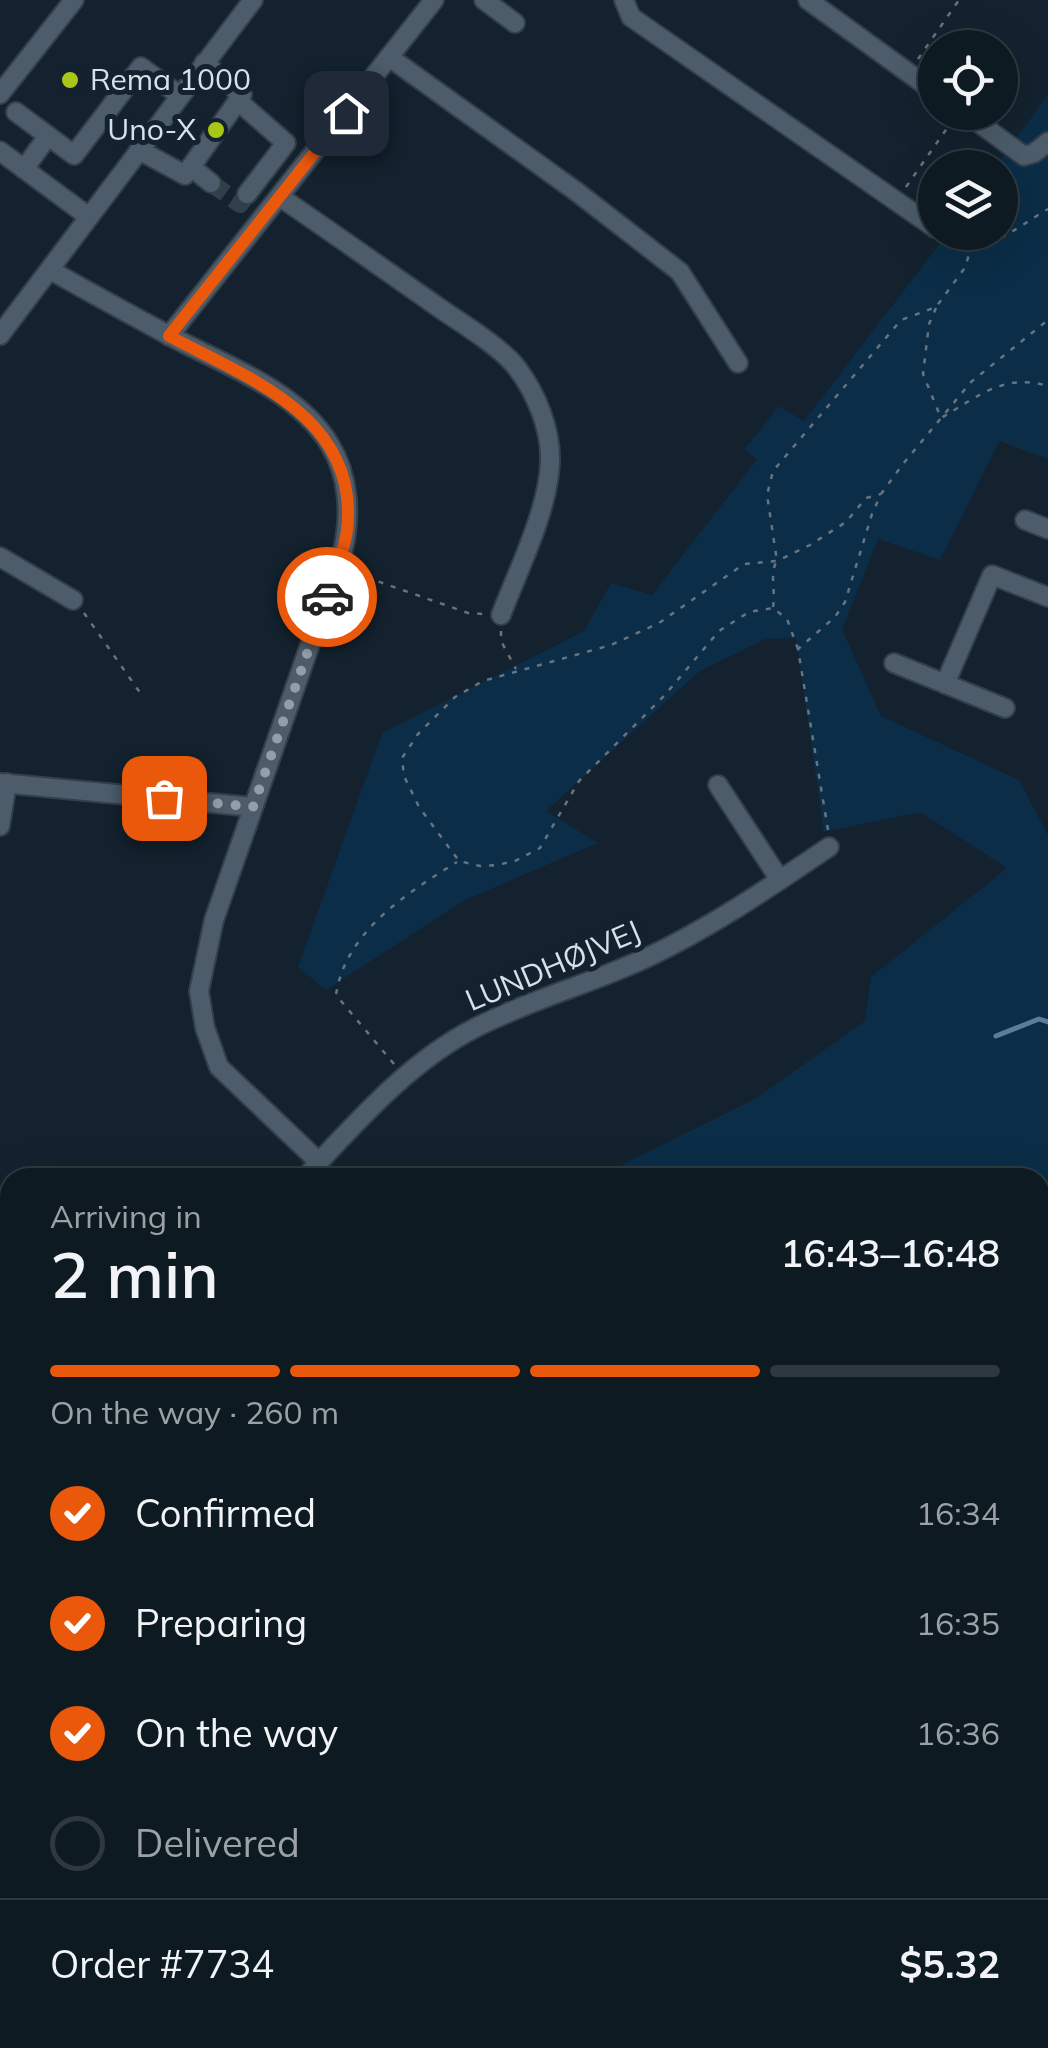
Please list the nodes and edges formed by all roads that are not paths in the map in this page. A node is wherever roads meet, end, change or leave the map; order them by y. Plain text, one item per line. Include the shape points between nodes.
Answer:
1 (74, 0) edge
2 (253, 0) edge
3 (434, 0) edge
4 (484, 0) edge
5 (624, 0) edge
6 (808, 0) edge
7 (515, 23) dead end
8 (389, 57) junction
9 (204, 63) junction
10 (918, 79) edge
11 (0, 94) edge
12 (179, 95) junction
13 (238, 101) junction
14 (16, 112) dead end
15 (987, 130) edge
16 (48, 136) junction
17 (1048, 142) edge
18 (0, 150) edge
19 (139, 150) junction
20 (190, 167) junction
21 (24, 169) junction
22 (211, 182) tunnel mouth
23 (247, 194) dead end
24 (280, 197) junction
25 (918, 216) edge
26 (89, 217) junction
27 (50, 270) junction
28 (0, 335) edge
29 (169, 336) junction
30 (738, 362) dead end
31 (1025, 520) dead end
32 (1048, 529) edge
33 (0, 557) edge
34 (1048, 597) edge
35 (74, 600) road end
36 (501, 614) road end
37 (894, 663) dead end
38 (946, 684) junction
39 (1005, 708) dead end
40 (4, 783) edge
41 (718, 785) dead end
42 (253, 807) junction
43 (0, 826) edge
44 (829, 847) road end
45 (780, 880) junction
46 (319, 1162) junction
47 (314, 1168) edge

1 - 11 street
2 - 9 street
3 - 8 street
4 - 7 street
5 - 25 street via 632,16
6 - 10 street
8 - 24 street
8 - 30 street via 680,272
9 - 12 street
9 - 13 street via 242,95
12 - 16 street via 141,67 74,155
12 - 19 street
13 - 20 street
13 - 23 street via 286,144
14 - 16 street
15 - 17 street via 1024,156
16 - 21 street
18 - 21 street
19 - 20 street via 185,174
19 - 26 street
20 - 22 street
21 - 26 street
24 - 29 street
24 - 36 street via 516,366 539,407 548,435 548,478
26 - 27 street
27 - 28 street
27 - 29 street
29 - 42 street via 302,412 330,444 348,498 337,568
31 - 32 street
33 - 35 street
34 - 38 street via 992,575
37 - 38 street
38 - 39 street
40 - 42 street
40 - 43 street
41 - 45 street
42 - 46 street via 214,920 199,990 206,1028 220,1067
44 - 45 street, LUNDHØJVEJ
45 - 46 street, LUNDHØJVEJ via 647,958 474,1028 405,1076
46 - 47 street, LUNDHØJVEJ

